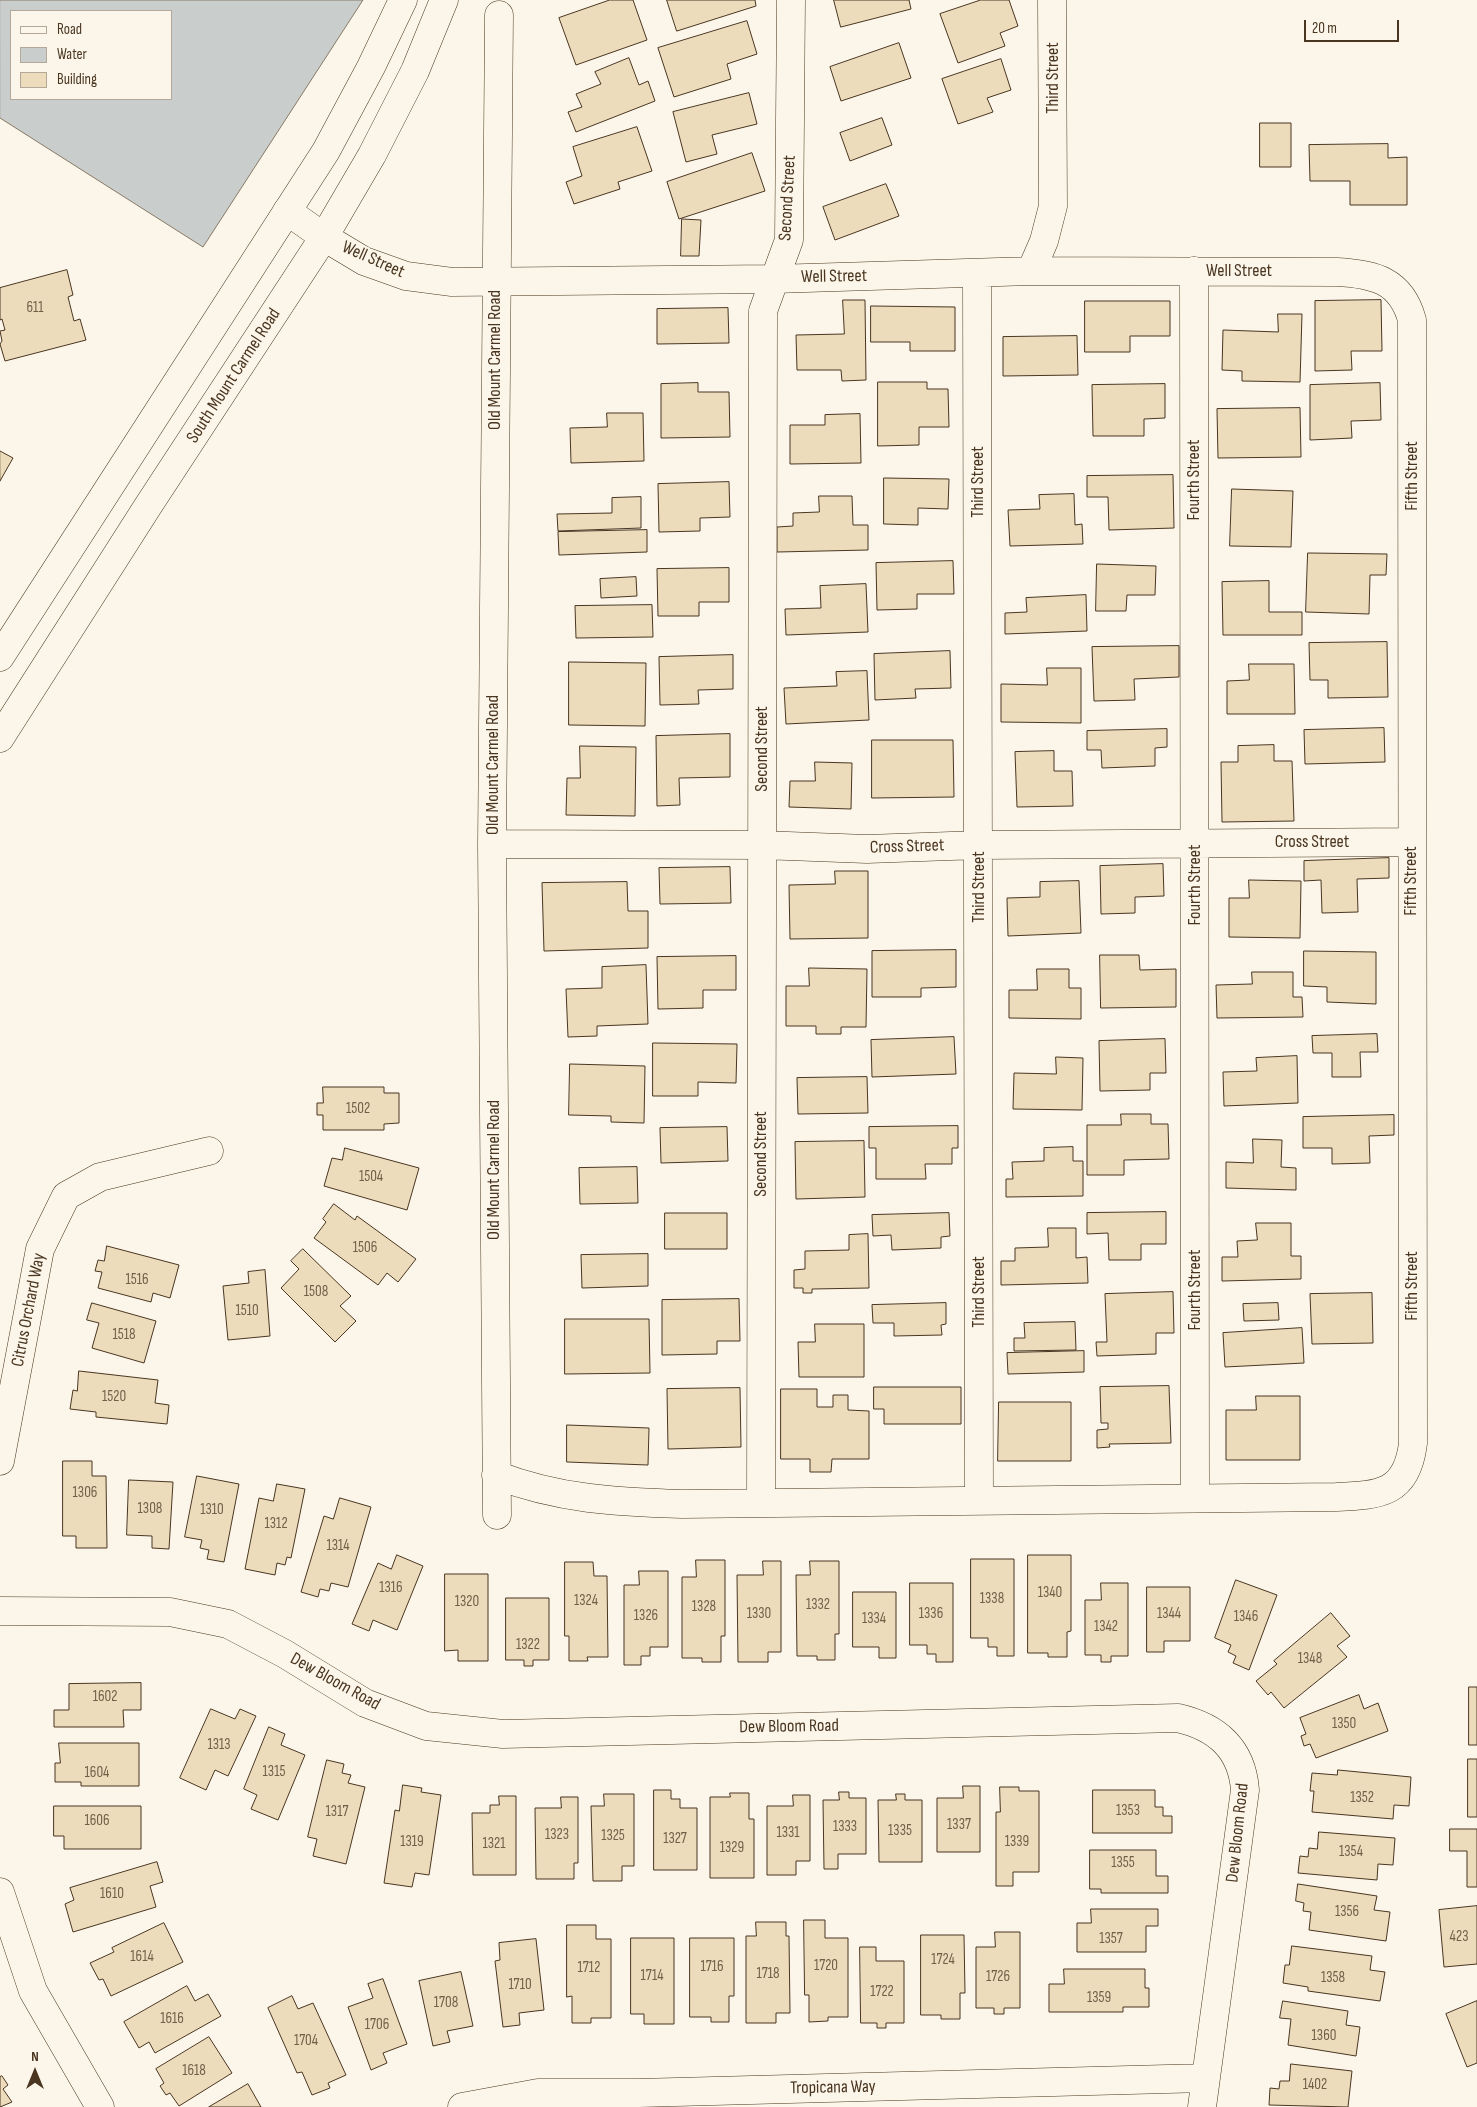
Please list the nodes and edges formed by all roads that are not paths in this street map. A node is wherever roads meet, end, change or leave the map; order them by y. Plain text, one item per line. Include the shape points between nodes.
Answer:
1 (403, 0) edge
2 (444, 0) edge
3 (791, 0) edge
4 (1052, 0) edge
5 (498, 15) dead end
6 (287, 211) junction
7 (324, 237) junction
8 (1031, 271) junction
9 (1194, 271) junction
10 (977, 273) junction
11 (774, 279) junction
12 (495, 282) junction
13 (1395, 288) joint
14 (0, 657) edge
15 (0, 738) edge
16 (1411, 842) junction
17 (1196, 843) junction
18 (492, 844) junction
19 (761, 845) junction
20 (979, 845) junction
21 (209, 1151) dead end
22 (0, 1461) edge
23 (496, 1475) junction
24 (1195, 1498) junction
25 (980, 1500) junction
26 (761, 1503) junction
27 (497, 1515) dead end
28 (0, 1611) edge
29 (0, 1892) edge
30 (1205, 2078) junction
31 (638, 2100) edge
32 (100, 2107) edge
33 (462, 2107) edge
34 (1202, 2107) edge

1 - 6 street via 349,110
2 - 7 street, South Mount Carmel Road via 415,71 372,155
3 - 11 street, Second Street via 789,240
4 - 8 street, Third Street via 1053,206 1044,241
5 - 12 street, Old Mount Carmel Road
6 - 7 street, Well Street
6 - 14 street
7 - 12 street, Well Street via 364,261 406,276 452,282
7 - 15 street, South Mount Carmel Road
8 - 9 street, Well Street
8 - 10 street, Well Street
9 - 13 street, Well Street via 1360,273 1380,278
9 - 17 street, Fourth Street
10 - 11 street, Well Street
10 - 20 street, Third Street
11 - 12 street, Well Street
11 - 19 street, Second Street via 764,311
12 - 18 street, Old Mount Carmel Road
13 - 16 street, Fifth Street via 1407,303 1412,320
16 - 17 street, Cross Street
16 - 24 street, Fifth Street via 1413,1443 1409,1466 1395,1485 1366,1496
17 - 20 street, Cross Street
17 - 24 street, Fourth Street
18 - 19 street, Cross Street
18 - 23 street, Old Mount Carmel Road
19 - 20 street, Cross Street via 867,849
19 - 26 street, Second Street
20 - 25 street, Third Street
21 - 22 street, Citrus Orchard Way via 100,1176 66,1196 40,1249
23 - 26 street via 550,1492 620,1503
23 - 27 street, Old Mount Carmel Road
24 - 25 street
25 - 26 street
28 - 30 street, Dew Bloom Road via 170,1612 228,1624 365,1703 426,1726 494,1733 1178,1718 1194,1722 1210,1730 1236,1755 1244,1772 1245,1790
29 - 32 street via 34,1991
30 - 31 street, Tropicana Way
30 - 34 street, Dew Bloom Road
31 - 33 street, Tropicana Way via 538,2093

